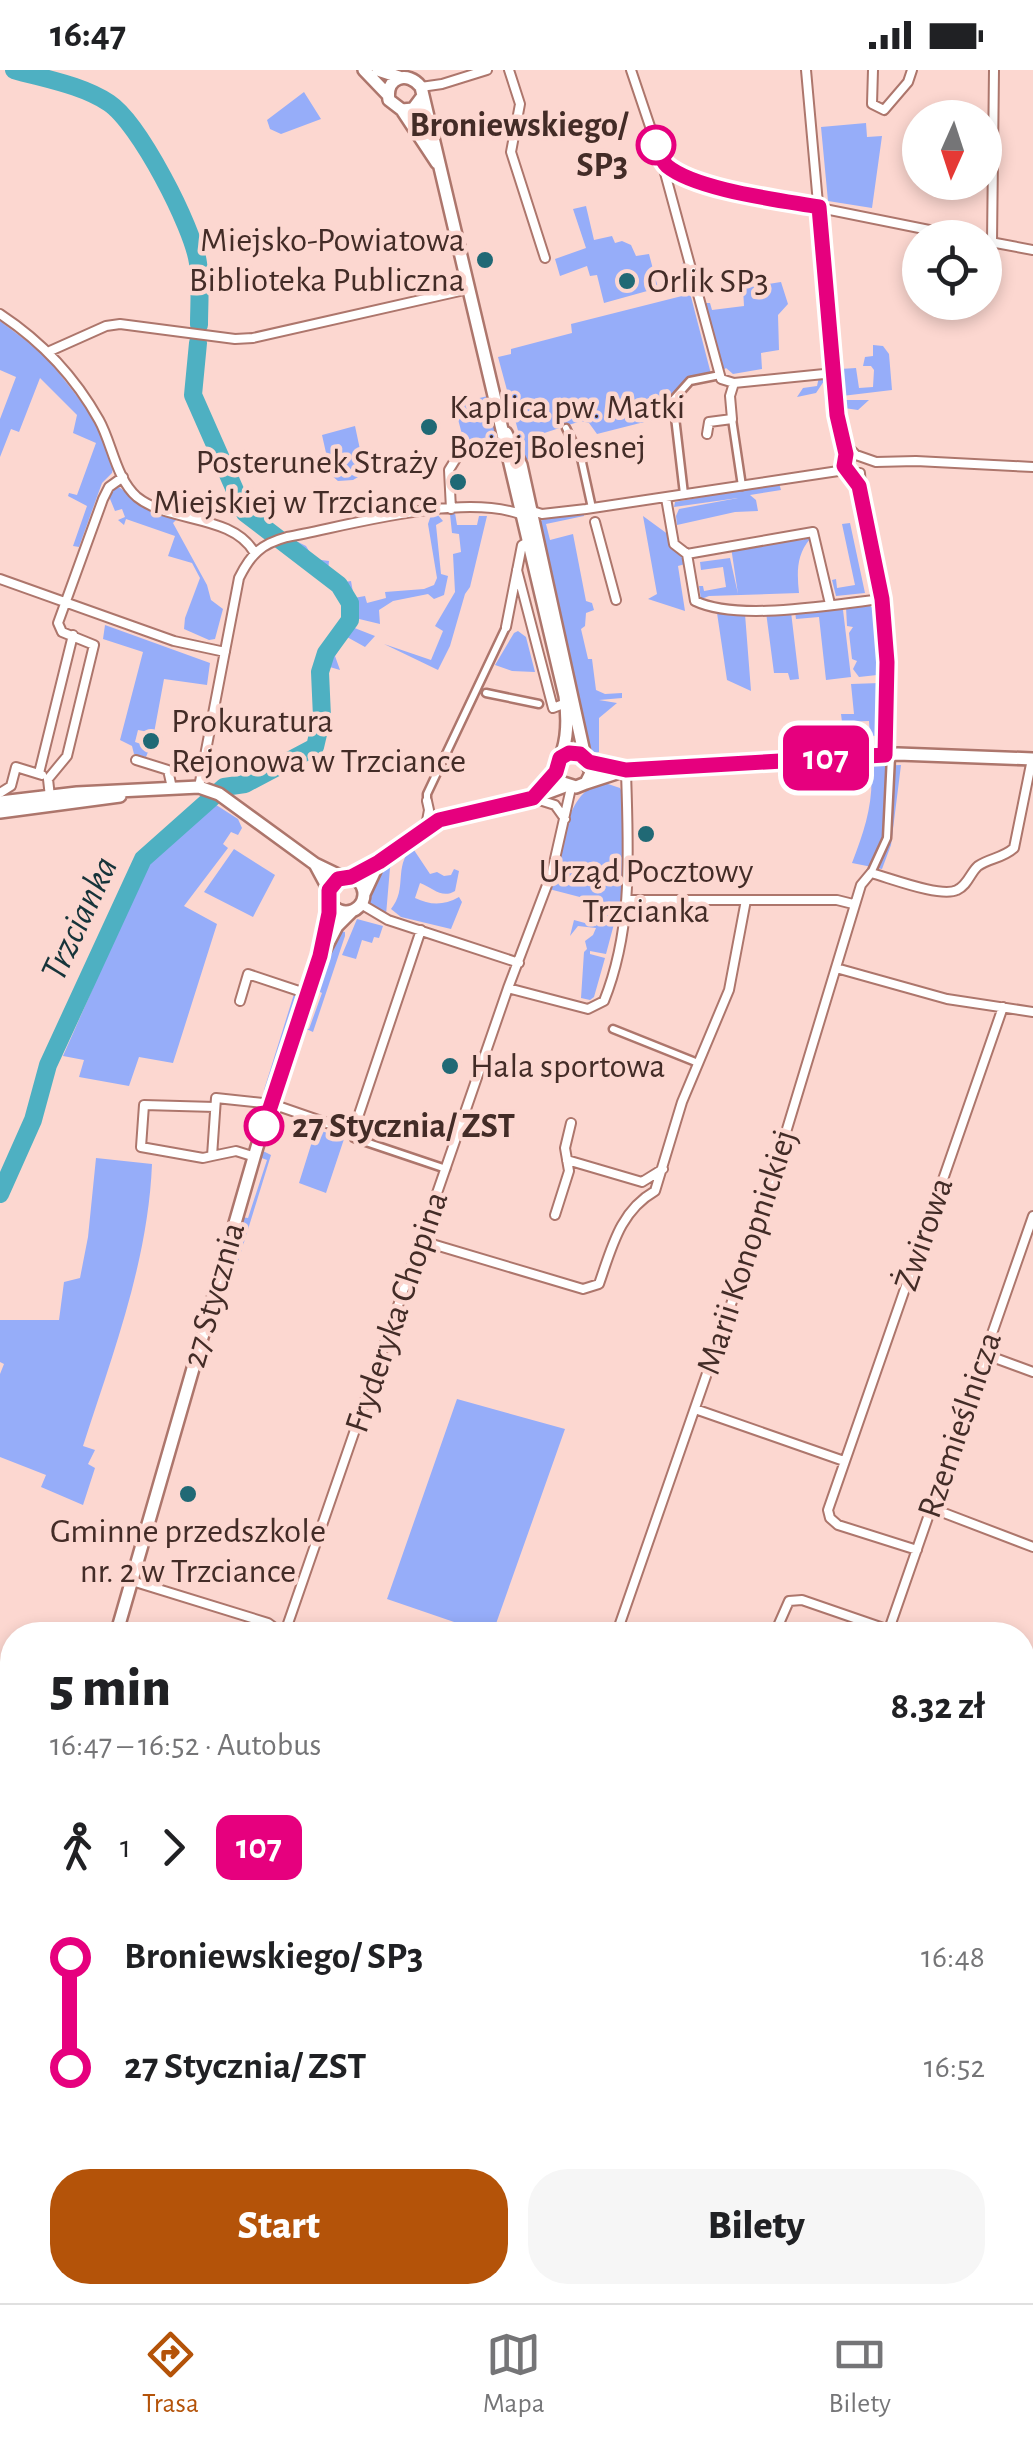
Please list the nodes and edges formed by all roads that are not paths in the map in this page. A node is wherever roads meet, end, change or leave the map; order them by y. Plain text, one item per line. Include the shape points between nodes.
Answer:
1 (364, 70) edge
2 (378, 70) edge
3 (486, 70) edge
4 (509, 70) edge
5 (631, 70) edge
6 (806, 70) edge
7 (873, 70) edge
8 (912, 70) edge
9 (994, 70) edge
10 (399, 77) junction
11 (422, 92) junction
12 (387, 94) junction
13 (402, 110) junction
14 (438, 162) junction
15 (662, 162) junction
16 (819, 207) junction
17 (990, 220) edge
18 (902, 224) edge
19 (1002, 244) edge
20 (1033, 250) edge
21 (545, 258) dead end
22 (469, 288) junction
23 (0, 314) edge
24 (50, 351) junction
25 (834, 373) junction
26 (720, 375) junction
27 (734, 383) junction
28 (732, 419) junction
29 (566, 428) dead end
30 (503, 430) junction
31 (707, 434) dead end
32 (844, 443) junction
33 (859, 456) junction
34 (457, 457) dead end
35 (876, 462) junction
36 (1033, 466) edge
37 (853, 469) junction
38 (511, 472) junction
39 (124, 477) junction
40 (742, 486) junction
41 (516, 495) junction
42 (684, 496) junction
43 (666, 498) junction
44 (471, 508) junction
45 (502, 508) junction
46 (592, 508) junction
47 (451, 509) junction
48 (491, 512) dead end
49 (532, 513) junction
50 (595, 522) dead end
51 (528, 537) junction
52 (254, 552) junction
53 (687, 554) junction
54 (517, 570) junction
55 (0, 580) edge
56 (550, 590) junction
57 (882, 599) junction
58 (616, 600) dead end
59 (66, 603) junction
60 (830, 604) junction
61 (506, 626) joint
62 (74, 636) junction
63 (226, 652) junction
64 (482, 688) junction
65 (570, 698) junction
66 (540, 704) dead end
67 (563, 755) junction
68 (888, 755) junction
69 (587, 759) junction
70 (1032, 759) edge
71 (136, 760) dead end
72 (626, 770) junction
73 (556, 772) junction
74 (39, 773) junction
75 (48, 779) junction
76 (586, 783) junction
77 (568, 786) junction
78 (172, 788) junction
79 (204, 789) junction
80 (0, 793) edge
81 (533, 798) junction
82 (50, 801) junction
83 (428, 806) junction
84 (0, 807) edge
85 (446, 817) junction
86 (565, 819) junction
87 (425, 827) junction
88 (379, 862) junction
89 (315, 864) junction
90 (873, 874) junction
91 (347, 877) junction
92 (330, 896) junction
93 (629, 900) junction
94 (746, 900) junction
95 (359, 903) junction
96 (854, 904) junction
97 (421, 930) junction
98 (320, 956) junction
99 (518, 962) junction
100 (836, 968) junction
101 (508, 988) junction
102 (308, 994) junction
103 (240, 1002) dead end
104 (1003, 1007) junction
105 (1033, 1012) edge
106 (612, 1029) dead end
107 (698, 1063) junction
108 (272, 1104) junction
109 (216, 1107) junction
110 (571, 1123) dead end
111 (353, 1132) junction
112 (212, 1156) junction
113 (254, 1156) junction
114 (567, 1160) junction
115 (446, 1170) junction
116 (663, 1170) junction
117 (642, 1182) junction
118 (636, 1202) junction
119 (555, 1216) dead end
120 (1032, 1222) edge
121 (422, 1241) junction
122 (984, 1354) junction
123 (1033, 1372) edge
124 (695, 1409) junction
125 (844, 1461) junction
126 (931, 1508) junction
127 (1033, 1547) edge
128 (917, 1550) junction
129 (132, 1581) junction
130 (120, 1622) edge
131 (265, 1622) edge
132 (289, 1622) edge
133 (621, 1622) edge
134 (780, 1622) edge
135 (859, 1622) edge
136 (892, 1622) edge

1 - 12 main road
2 - 10 main road
3 - 11 street
4 - 21 street via 520,104 511,152
5 - 15 street
6 - 16 street
7 - 8 street via 872,104 884,110
9 - 17 street
10 - 11 main road via 410,76
10 - 12 main road
11 - 13 main road via 413,109
11 - 14 main road
12 - 13 main road
13 - 14 main road
14 - 22 main road
15 - 16 street via 706,183
15 - 26 street
16 - 18 street
16 - 25 street
19 - 20 street
22 - 24 street via 252,338 120,324
22 - 30 main road
23 - 24 street
24 - 39 street via 100,420
25 - 27 street
25 - 32 street
26 - 27 street
26 - 42 street via 690,381 673,400
27 - 28 street
28 - 31 street via 709,422
28 - 40 street
29 - 46 street
30 - 38 main road
30 - 49 main road via 518,455
32 - 33 street
32 - 37 street
33 - 35 street
33 - 37 street
33 - 37 street
34 - 47 street via 449,470
35 - 36 street
35 - 37 street
37 - 40 street
37 - 57 street
38 - 41 main road
38 - 49 main road
39 - 52 street via 136,496 232,533
39 - 59 street via 103,498
40 - 42 street
41 - 45 street
41 - 49 main road
42 - 43 street
43 - 46 street
43 - 53 street via 674,544
44 - 45 street
44 - 47 street
44 - 48 street
45 - 49 street
46 - 49 street
47 - 52 street via 287,537
49 - 51 main road
49 - 51 street
49 - 56 main road via 528,520
50 - 58 street
51 - 54 street
51 - 56 main road
51 - 65 main road
52 - 63 street via 239,578
53 - 60 street via 695,601 709,608
53 - 60 street via 812,532
54 - 61 street
54 - 65 street via 553,708
55 - 59 street
56 - 65 main road
57 - 60 street
57 - 68 street
59 - 62 street via 59,629
59 - 63 street
61 - 64 street
62 - 74 street
62 - 75 street via 94,649 67,756
63 - 79 street
64 - 66 street
64 - 83 street via 427,794
65 - 67 main road
65 - 69 main road
67 - 69 main road
67 - 73 main road
68 - 70 main road
68 - 72 main road
68 - 90 street via 888,838
69 - 72 main road
69 - 76 main road
70 - 90 street via 1014,848 975,868 958,890 945,893
71 - 78 street via 168,770
72 - 76 main road
72 - 93 street
73 - 77 main road
73 - 81 main road
74 - 75 street
74 - 80 street via 16,768 11,786
75 - 82 street
76 - 77 main road
77 - 81 main road
77 - 86 street, Fryderyka Chopina
78 - 79 main road
78 - 82 main road
79 - 89 main road
81 - 85 main road
81 - 86 street via 555,804
82 - 84 main road
83 - 85 street
83 - 87 street
85 - 87 main road
86 - 99 street, Fryderyka Chopina
87 - 88 main road
88 - 91 main road
88 - 95 main road, 27 Stycznia
89 - 91 main road
89 - 92 main road
90 - 96 street, Marii Konopnickiej
91 - 92 main road via 334,882
91 - 95 main road via 361,883
92 - 95 main road via 337,909
92 - 98 main road, 27 Stycznia
93 - 94 street
93 - 101 street via 607,993 596,1007
94 - 96 street
94 - 107 street via 735,970
95 - 97 street
95 - 98 main road, 27 Stycznia
96 - 100 street, Marii Konopnickiej
97 - 99 street
97 - 111 street
98 - 102 main road, 27 Stycznia
99 - 101 street, Fryderyka Chopina
100 - 104 street
100 - 124 street, Marii Konopnickiej
101 - 115 street, Fryderyka Chopina
102 - 103 street via 248,974
102 - 108 main road, 27 Stycznia
104 - 105 street
104 - 125 street, Żwirowa
106 - 107 street
107 - 116 street
108 - 109 street via 216,1098
108 - 111 street
108 - 113 main road, 27 Stycznia
109 - 112 street
109 - 112 street via 144,1106 141,1146
110 - 114 street
111 - 115 street via 354,1138
112 - 113 street
113 - 129 main road, 27 Stycznia
114 - 117 street
114 - 119 street
115 - 121 street, Fryderyka Chopina
116 - 117 street
116 - 118 street via 655,1191
117 - 118 street
118 - 121 street via 618,1228 599,1284 584,1290
120 - 122 street, Rzemieślnicza
121 - 132 street, Fryderyka Chopina
122 - 123 street
122 - 126 street, Rzemieślnicza
124 - 125 street
124 - 133 street, Marii Konopnickiej
125 - 128 street, Żwirowa via 830,1518
126 - 127 street
126 - 128 street, Rzemieślnicza
128 - 136 street, Rzemieślnicza
129 - 130 main road, 27 Stycznia
129 - 131 street
134 - 135 street via 790,1601 802,1600

